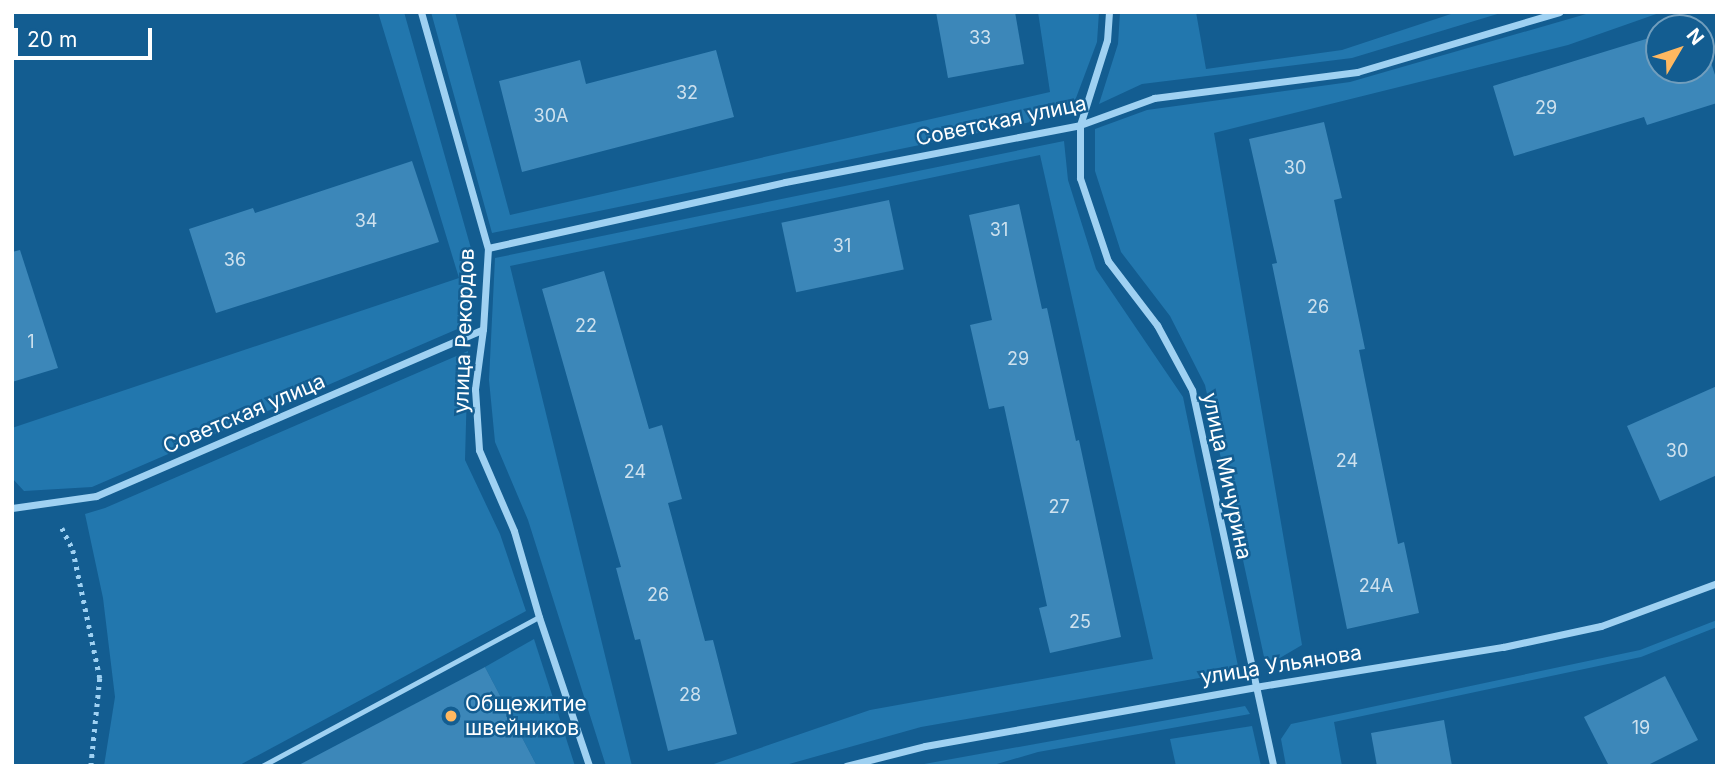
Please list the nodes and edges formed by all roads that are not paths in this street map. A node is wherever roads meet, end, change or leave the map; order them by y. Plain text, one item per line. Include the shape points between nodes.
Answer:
1 (421, 12) edge
2 (1109, 12) edge
3 (1559, 12) edge
4 (1080, 125) junction
5 (488, 248) junction
6 (483, 329) junction
7 (14, 506) edge
8 (1717, 583) edge
9 (539, 617) junction
10 (1255, 687) junction
11 (262, 766) edge
12 (589, 766) edge
13 (846, 766) edge
14 (1273, 766) edge

1 - 5 street, улица Рекордов
2 - 4 street, улица Мичурина via 1107,40
3 - 4 street, Советская улица via 1357,72 1154,98
4 - 5 street, Советская улица via 785,182
4 - 10 street, улица Мичурина via 1080,178 1108,261 1157,325 1192,390
5 - 6 street, улица Рекордов
6 - 7 street, Советская улица via 96,496
6 - 9 street, улица Рекордов via 475,389 478,450 514,531
8 - 10 street, улица Ульянова via 1601,626 1503,647
9 - 11 lane
9 - 12 street, улица Рекордов
10 - 13 street, улица Ульянова via 925,746
10 - 14 street, улица Мичурина

